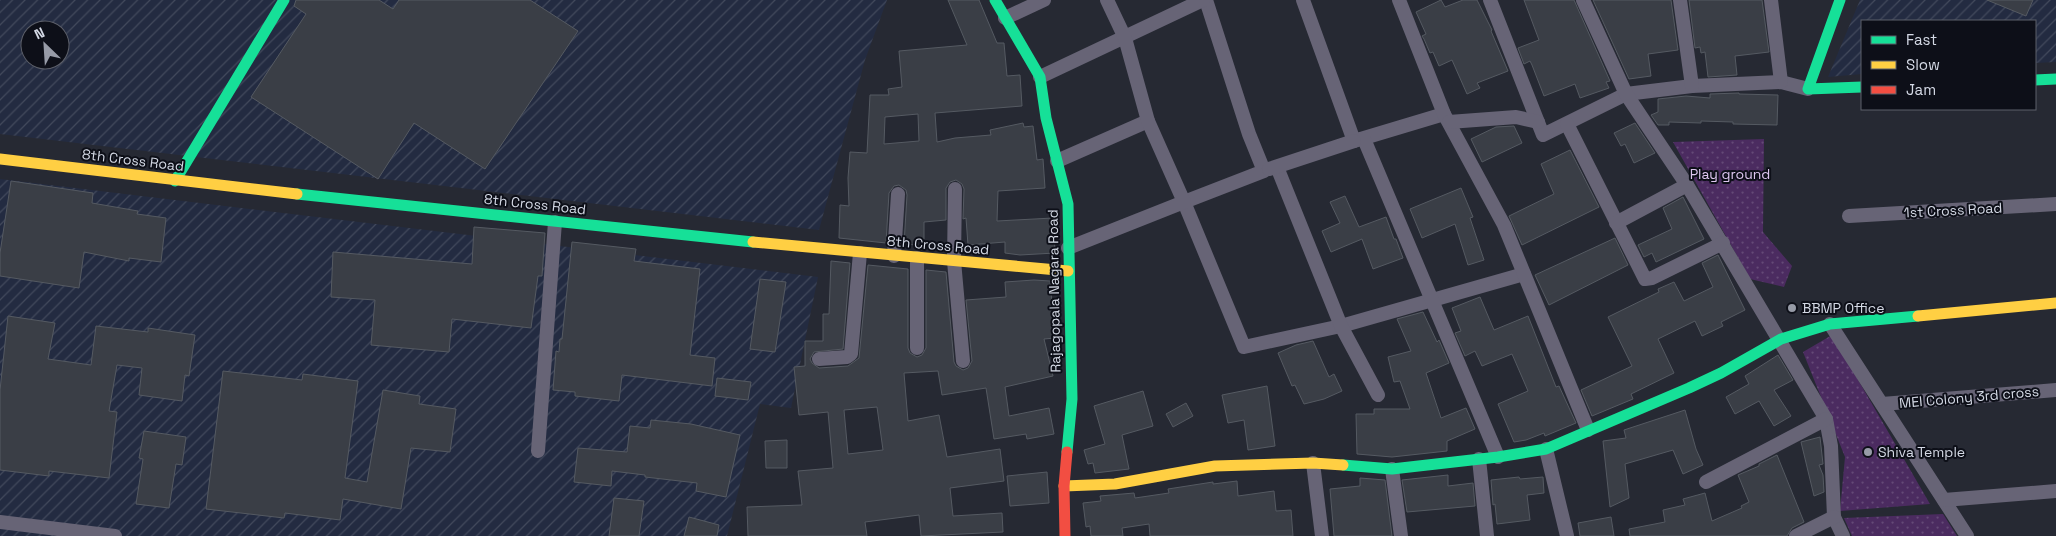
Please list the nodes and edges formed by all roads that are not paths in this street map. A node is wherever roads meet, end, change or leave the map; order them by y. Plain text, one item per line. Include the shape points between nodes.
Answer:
1 (284, 0) edge
2 (995, 0) edge
3 (1044, 0) edge
4 (1107, 0) edge
5 (1205, 0) edge
6 (1303, 0) edge
7 (1399, 0) edge
8 (1490, 0) edge
9 (1583, 0) edge
10 (1680, 0) edge
11 (1771, 0) edge
12 (1840, 0) edge
13 (1005, 18) junction
14 (1125, 38) junction
15 (1040, 77) junction
16 (2056, 79) edge
17 (2036, 80) edge
18 (1782, 82) junction
19 (1692, 86) junction
20 (1861, 87) edge
21 (1808, 89) junction
22 (1626, 94) junction
23 (1447, 118) junction
24 (1148, 121) junction
25 (1538, 122) junction
26 (1567, 124) junction
27 (1359, 140) junction
28 (0, 159) edge
29 (1057, 161) junction
30 (1270, 169) junction
31 (175, 181) junction
32 (1687, 185) junction
33 (955, 189) dead end
34 (898, 194) dead end
35 (1184, 202) junction
36 (2056, 204) edge
37 (1849, 216) dead end
38 (555, 222) junction
39 (1616, 223) junction
40 (1723, 244) junction
41 (1068, 248) junction
42 (860, 253) junction
43 (894, 256) junction
44 (917, 258) junction
45 (954, 262) junction
46 (1068, 271) junction
47 (1524, 274) junction
48 (1433, 302) junction
49 (2056, 303) edge
50 (1830, 324) junction
51 (1341, 326) junction
52 (1781, 339) junction
53 (917, 348) dead end
54 (819, 359) dead end
55 (963, 361) dead end
56 (2056, 390) edge
57 (1378, 395) dead end
58 (1882, 404) junction
59 (1826, 419) junction
60 (1588, 430) junction
61 (1546, 449) junction
62 (538, 451) dead end
63 (1498, 457) junction
64 (1479, 458) junction
65 (1313, 463) junction
66 (1392, 469) junction
67 (1706, 482) dead end
68 (1064, 486) junction
69 (2056, 492) edge
70 (1944, 500) junction
71 (1834, 517) junction
72 (0, 522) edge
73 (115, 536) edge
74 (1065, 536) edge
75 (1322, 536) edge
76 (1402, 536) edge
77 (1487, 536) edge
78 (1567, 536) edge
79 (1796, 536) edge
80 (1843, 536) edge
81 (1966, 536) edge

1 - 31 street
2 - 13 street, Rajagopala Nagara Road
3 - 13 street
4 - 14 street
5 - 14 street
5 - 30 street via 1249,134
6 - 27 street
7 - 23 street
8 - 25 street
9 - 22 street
10 - 19 street
11 - 18 street
12 - 21 street
13 - 15 street, Rajagopala Nagara Road
14 - 15 street
14 - 24 street
15 - 29 street, Rajagopala Nagara Road
16 - 17 street
18 - 19 street
18 - 21 street
19 - 22 street
20 - 21 street
22 - 26 street
22 - 32 street
23 - 25 street via 1516,116
23 - 27 street
23 - 47 street via 1504,225
24 - 29 street
24 - 35 street
25 - 26 street via 1543,135
26 - 39 street
27 - 30 street
27 - 48 street
28 - 31 street, 8th Cross Road
29 - 41 street, Rajagopala Nagara Road via 1068,204
30 - 35 street
30 - 51 street
31 - 38 street, 8th Cross Road
32 - 39 street
32 - 40 street
33 - 45 street
34 - 43 street
35 - 41 street
35 - 51 street via 1244,347
36 - 37 street, 1st Cross Road
38 - 42 street, 8th Cross Road
38 - 62 street
39 - 40 street via 1645,279
40 - 52 street
41 - 46 street, Rajagopala Nagara Road
42 - 43 street, 8th Cross Road
42 - 54 street via 851,354
43 - 44 street, 8th Cross Road
44 - 45 street, 8th Cross Road
44 - 53 street
45 - 46 street, 8th Cross Road
45 - 55 street
46 - 68 street, Rajagopala Nagara Road via 1072,398
47 - 48 street
47 - 60 street
48 - 51 street
48 - 63 street
49 - 50 street
50 - 52 street
50 - 58 street
51 - 57 street
52 - 59 street via 1792,364
52 - 60 street via 1705,380
56 - 58 street, MEI Colony 3rd cross
58 - 70 street
59 - 67 street
59 - 71 street via 1831,446
60 - 61 street
61 - 63 street
61 - 78 street
63 - 64 street
64 - 66 street
64 - 77 street
65 - 66 street
65 - 68 street via 1215,466 1115,484
65 - 75 street
66 - 76 street
68 - 74 street, Rajagopala Nagara Road
69 - 70 street
70 - 81 street
71 - 79 street
71 - 80 street
72 - 73 street

